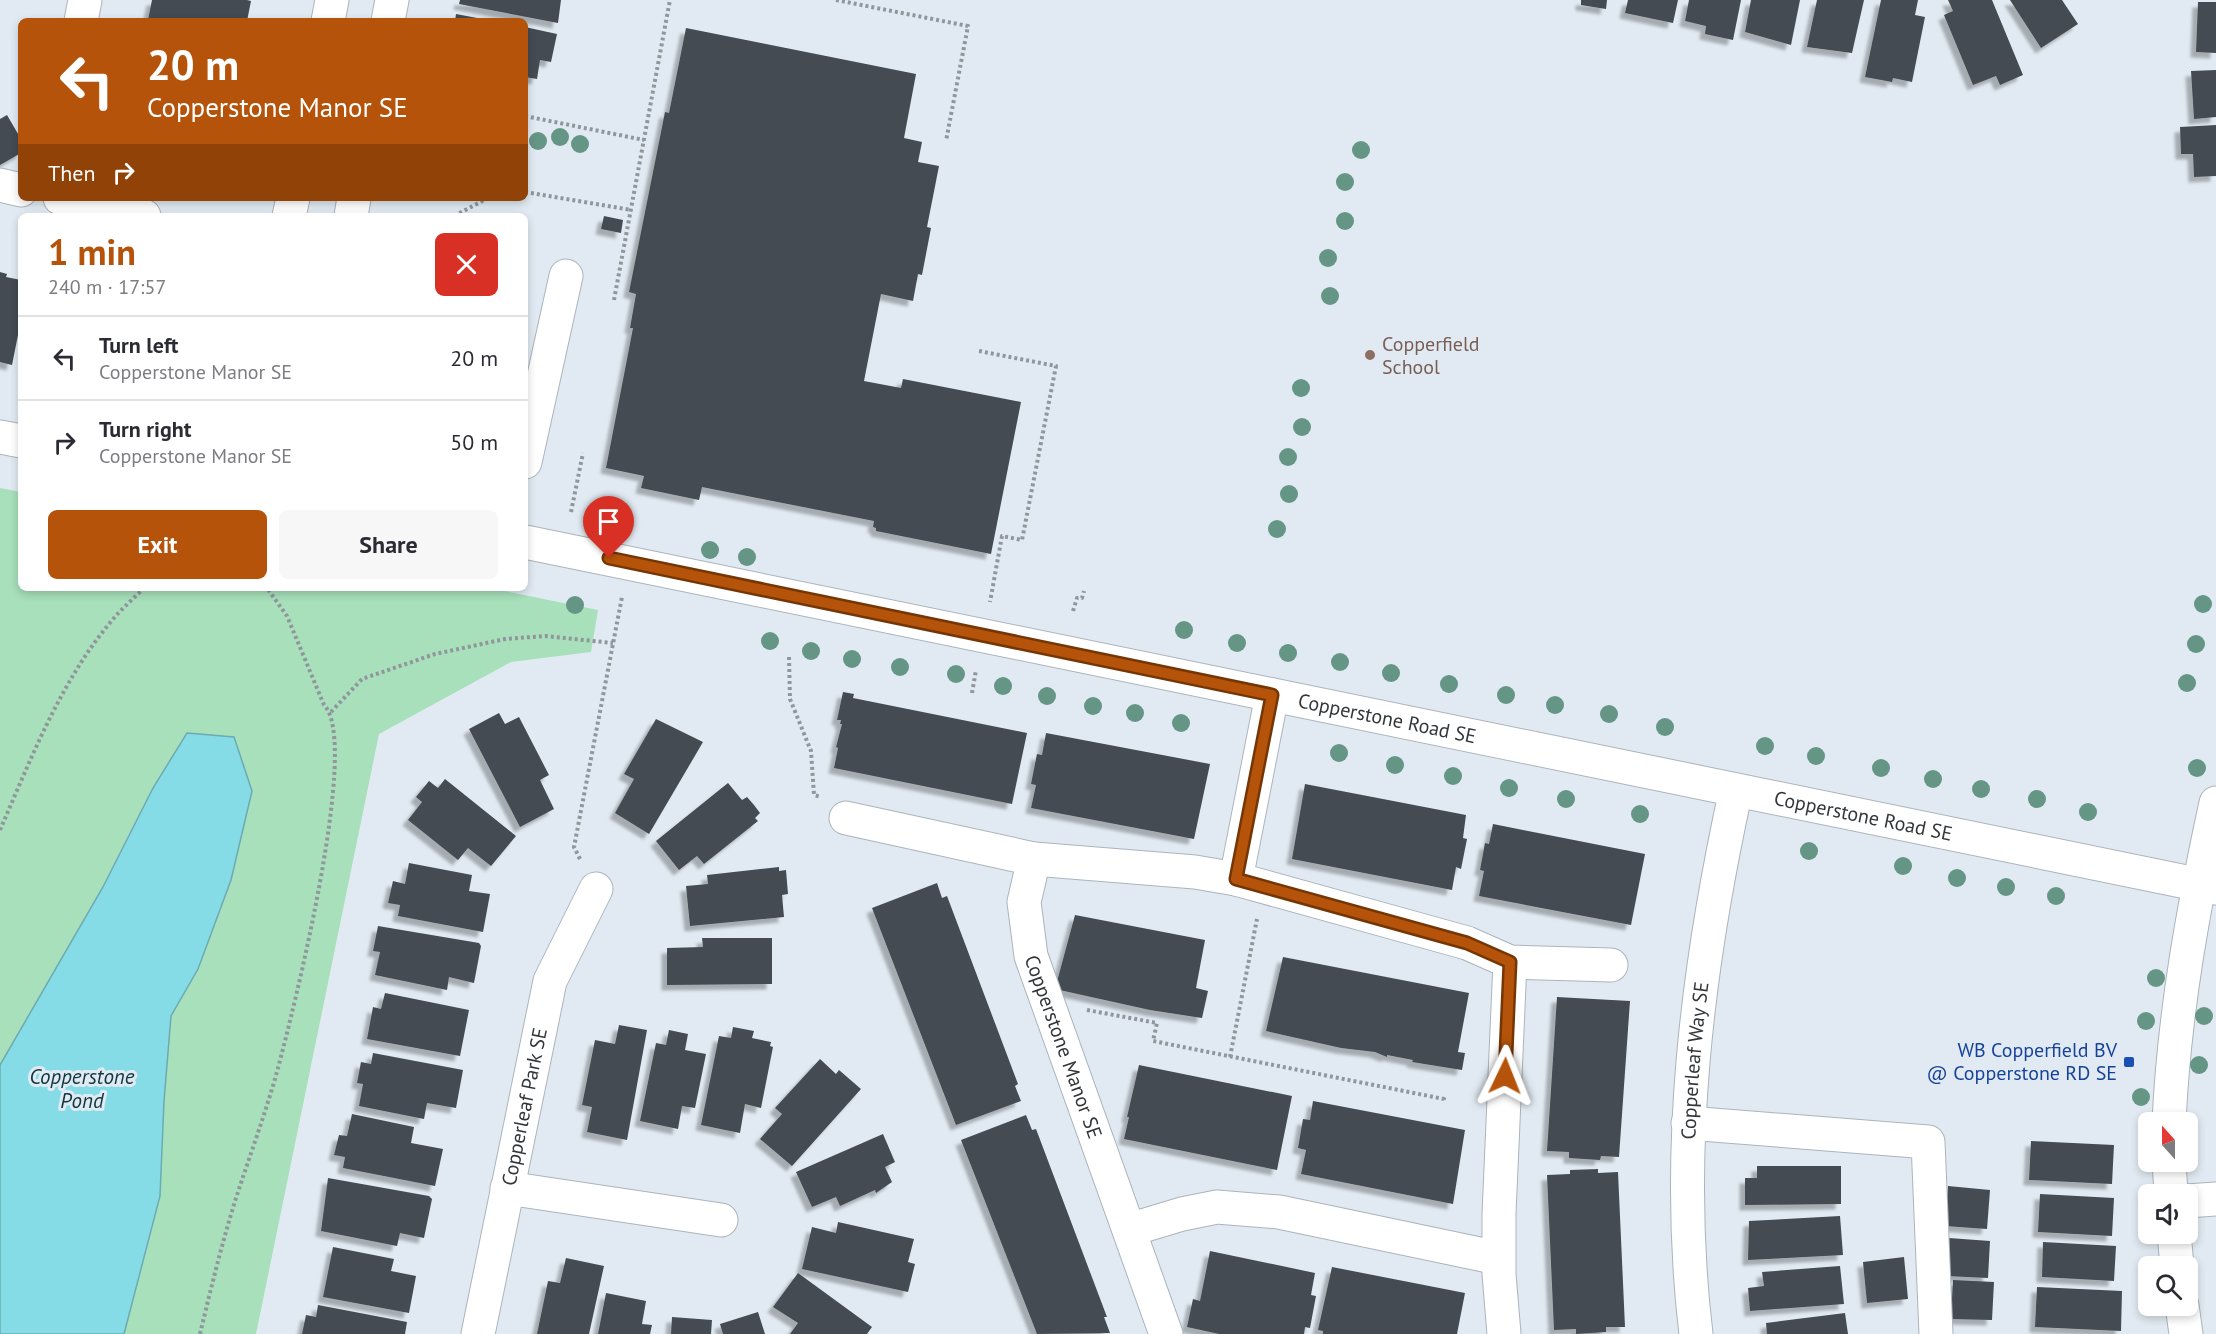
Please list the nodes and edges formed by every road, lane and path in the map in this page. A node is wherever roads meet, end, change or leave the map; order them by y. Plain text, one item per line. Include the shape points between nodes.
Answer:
1 (85, 0) edge
2 (332, 0) edge
3 (392, 0) edge
4 (670, 0) edge
5 (836, 0) edge
6 (82, 18) edge
7 (329, 18) edge
8 (389, 18) edge
9 (528, 117) edge
10 (644, 140) junction
11 (946, 141) dead end
12 (0, 185) edge
13 (18, 189) edge
14 (528, 193) edge
15 (74, 201) edge
16 (482, 201) edge
17 (631, 210) junction
18 (130, 213) edge
19 (460, 213) edge
20 (566, 276) dead end
21 (614, 300) dead end
22 (979, 351) dead end
23 (0, 437) edge
24 (18, 440) edge
25 (528, 448) edge
26 (583, 453) dead end
27 (571, 512) dead end
28 (528, 543) edge
29 (630, 563) junction
30 (141, 591) edge
31 (270, 591) edge
32 (1084, 591) dead end
33 (991, 594) dead end
34 (1073, 611) dead end
35 (613, 643) junction
36 (789, 657) dead end
37 (977, 666) dead end
38 (972, 693) dead end
39 (1272, 695) junction
40 (331, 712) junction
41 (1736, 790) junction
42 (814, 795) dead end
43 (2216, 803) edge
44 (846, 818) dead end
45 (0, 830) edge
46 (1034, 859) junction
47 (1236, 879) junction
48 (2207, 887) edge
49 (596, 889) joint
50 (1258, 912) dead end
51 (1510, 962) junction
52 (1611, 965) dead end
53 (1076, 1007) dead end
54 (1230, 1057) junction
55 (1443, 1102) dead end
56 (2169, 1112) edge
57 (1688, 1123) junction
58 (507, 1188) junction
59 (2216, 1198) edge
60 (2198, 1200) edge
61 (721, 1220) dead end
62 (1129, 1230) junction
63 (1498, 1258) junction
64 (2184, 1316) edge
65 (200, 1334) edge
66 (478, 1334) edge
67 (1166, 1334) edge
68 (1504, 1334) edge
69 (1696, 1334) edge
70 (1936, 1334) edge
71 (2186, 1334) edge

1 - 6 street
2 - 7 street
3 - 8 street
4 - 10 path
5 - 11 path via 968,26
9 - 10 path
10 - 17 path
12 - 13 street
14 - 17 path
15 - 18 street
16 - 19 path
17 - 21 path
20 - 25 street
22 - 33 path via 1056,366 1022,540 1002,536
23 - 24 street
26 - 27 path
28 - 29 street, Copperstone Road SE
29 - 35 path
29 - 39 street, Copperstone Road SE
30 - 45 path via 107,625 82,664
31 - 40 path via 282,605 324,705
32 - 34 path
35 - 40 path via 535,637 505,639 435,654 362,679
35 - 49 path via 574,847
36 - 42 path via 790,699 811,751
37 - 38 path
39 - 41 street, Copperstone Road SE
39 - 47 street
40 - 65 path via 335,753 329,830 304,958 278,1066 236,1198
41 - 48 street, Copperstone Road SE
41 - 57 street, Copperleaf Way SE via 1702,970
43 - 48 street
44 - 46 street
46 - 47 street
46 - 62 street, Copperstone Manor SE via 1024,902 1031,956
47 - 51 street via 1467,943
48 - 56 street via 2172,1055
49 - 58 street, Copperleaf Park SE via 550,981
50 - 54 path
51 - 52 street
51 - 63 street
53 - 54 path via 1157,1023 1153,1041
54 - 55 path via 1444,1099
57 - 69 street, Copperleaf Way SE via 1687,1177
57 - 70 street via 1929,1142
58 - 61 street
58 - 66 street, Copperleaf Park SE
59 - 60 street
62 - 63 street via 1217,1207 1279,1212
62 - 67 street, Copperstone Manor SE
63 - 68 street
64 - 71 street

